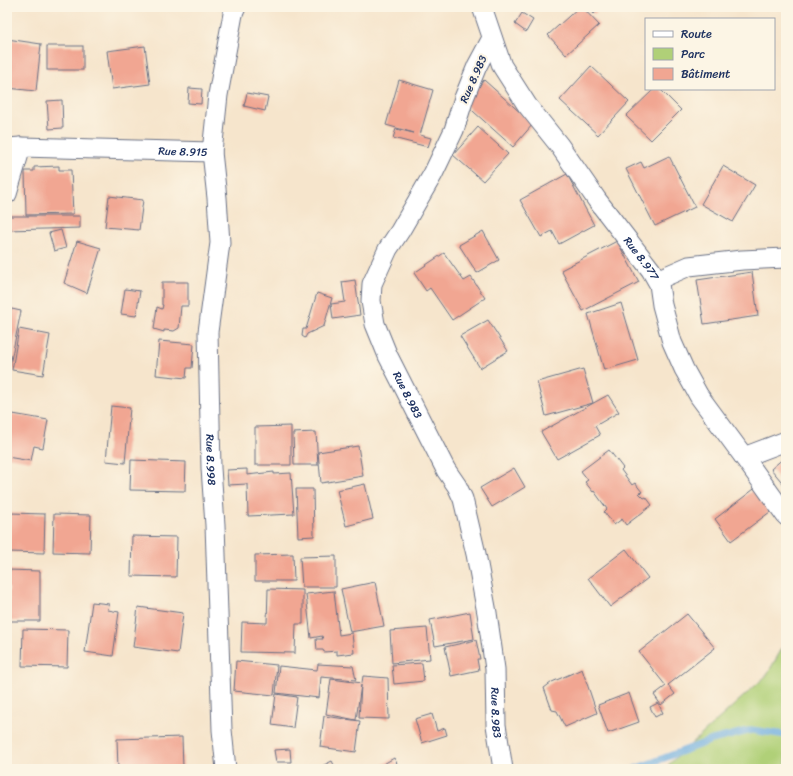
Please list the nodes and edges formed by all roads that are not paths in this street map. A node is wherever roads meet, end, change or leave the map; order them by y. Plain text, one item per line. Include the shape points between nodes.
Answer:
1 (236, 7) edge
2 (482, 7) edge
3 (492, 38) junction
4 (14, 148) edge
5 (212, 152) junction
6 (7, 194) edge
7 (786, 258) edge
8 (657, 280) junction
9 (786, 441) edge
10 (744, 457) junction
11 (786, 516) edge
12 (226, 769) edge
13 (503, 769) edge

1 - 5 street, Rue 8.915 via 218,95
2 - 3 street, Rue 8.977
3 - 8 street, Rue 8.977 via 502,66 527,105
3 - 13 street, Rue 8.983 via 477,66 454,130 436,167 379,268 372,284 371,301 375,324 388,356 446,470 464,499 495,669 496,725
4 - 5 street, Rue 8.915
4 - 6 street
5 - 12 street, Rue 8.998 via 220,243 208,332 208,364 222,730
7 - 8 street via 689,266
8 - 10 street, Rue 8.977 via 672,342 684,369 699,396
9 - 10 street
10 - 11 street, Rue 8.977

